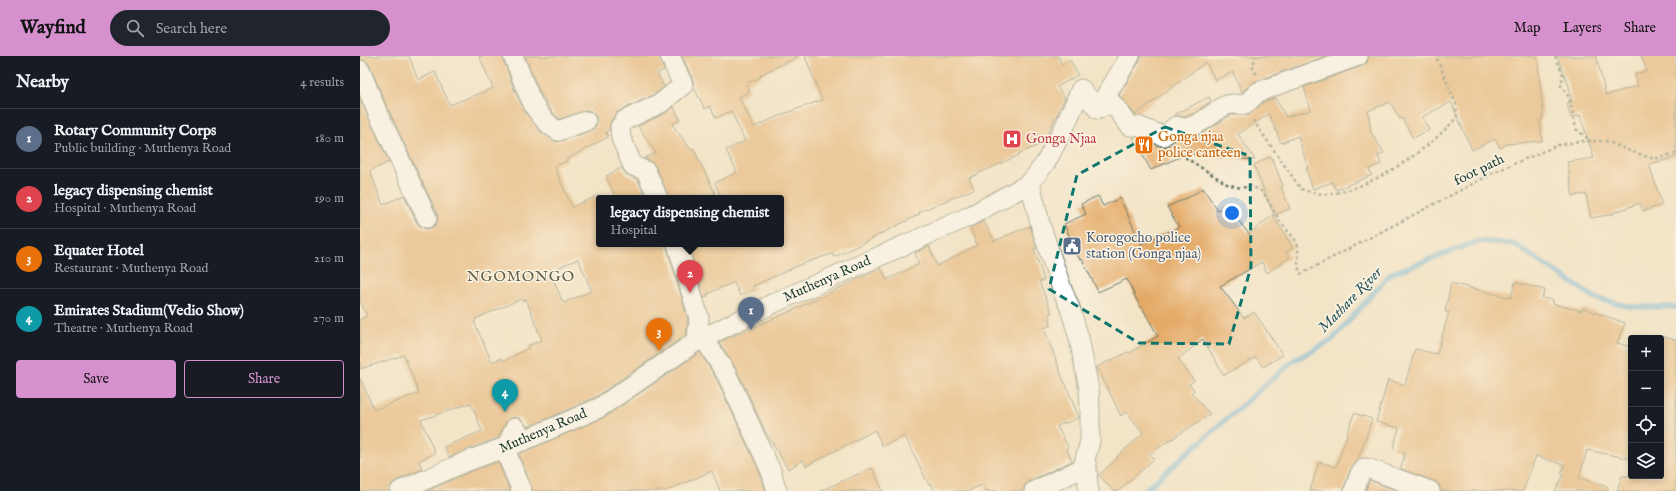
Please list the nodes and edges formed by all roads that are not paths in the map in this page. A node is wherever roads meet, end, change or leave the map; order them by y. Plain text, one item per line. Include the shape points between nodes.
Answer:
1 (513, 56) edge
2 (670, 56) edge
3 (1130, 56) edge
4 (1358, 56) edge
5 (360, 70) edge
6 (1098, 109) junction
7 (586, 121) dead end
8 (1030, 183) junction
9 (657, 195) edge
10 (427, 218) dead end
11 (678, 247) edge
12 (700, 339) junction
13 (525, 440) junction
14 (1087, 466) junction
15 (400, 491) edge
16 (522, 491) edge
17 (776, 491) edge
18 (1034, 491) edge
19 (1089, 491) edge
20 (1354, 491) edge
21 (1430, 491) edge

1 - 7 street via 534,106 547,124 558,131
2 - 9 street via 684,85 661,103 625,120 620,127 621,138 633,166 646,171
3 - 6 street
4 - 6 street via 1258,92 1245,105 1237,102 1224,106 1197,123 1185,128 1176,126 1163,136 1138,126 1130,126 1112,103
5 - 10 street
6 - 8 street, Muthenya Road via 1081,89 1046,162
8 - 12 street, Muthenya Road via 970,216 774,303
8 - 14 street via 1040,227 1079,338 1089,389 1090,441 1084,463
11 - 12 street via 700,318
12 - 13 street, Muthenya Road via 599,408
12 - 17 street via 727,375 771,471
13 - 15 street, Muthenya Road via 465,462
13 - 16 street via 515,428 505,450
14 - 18 street
14 - 19 street
20 - 21 street via 1360,474 1366,468

